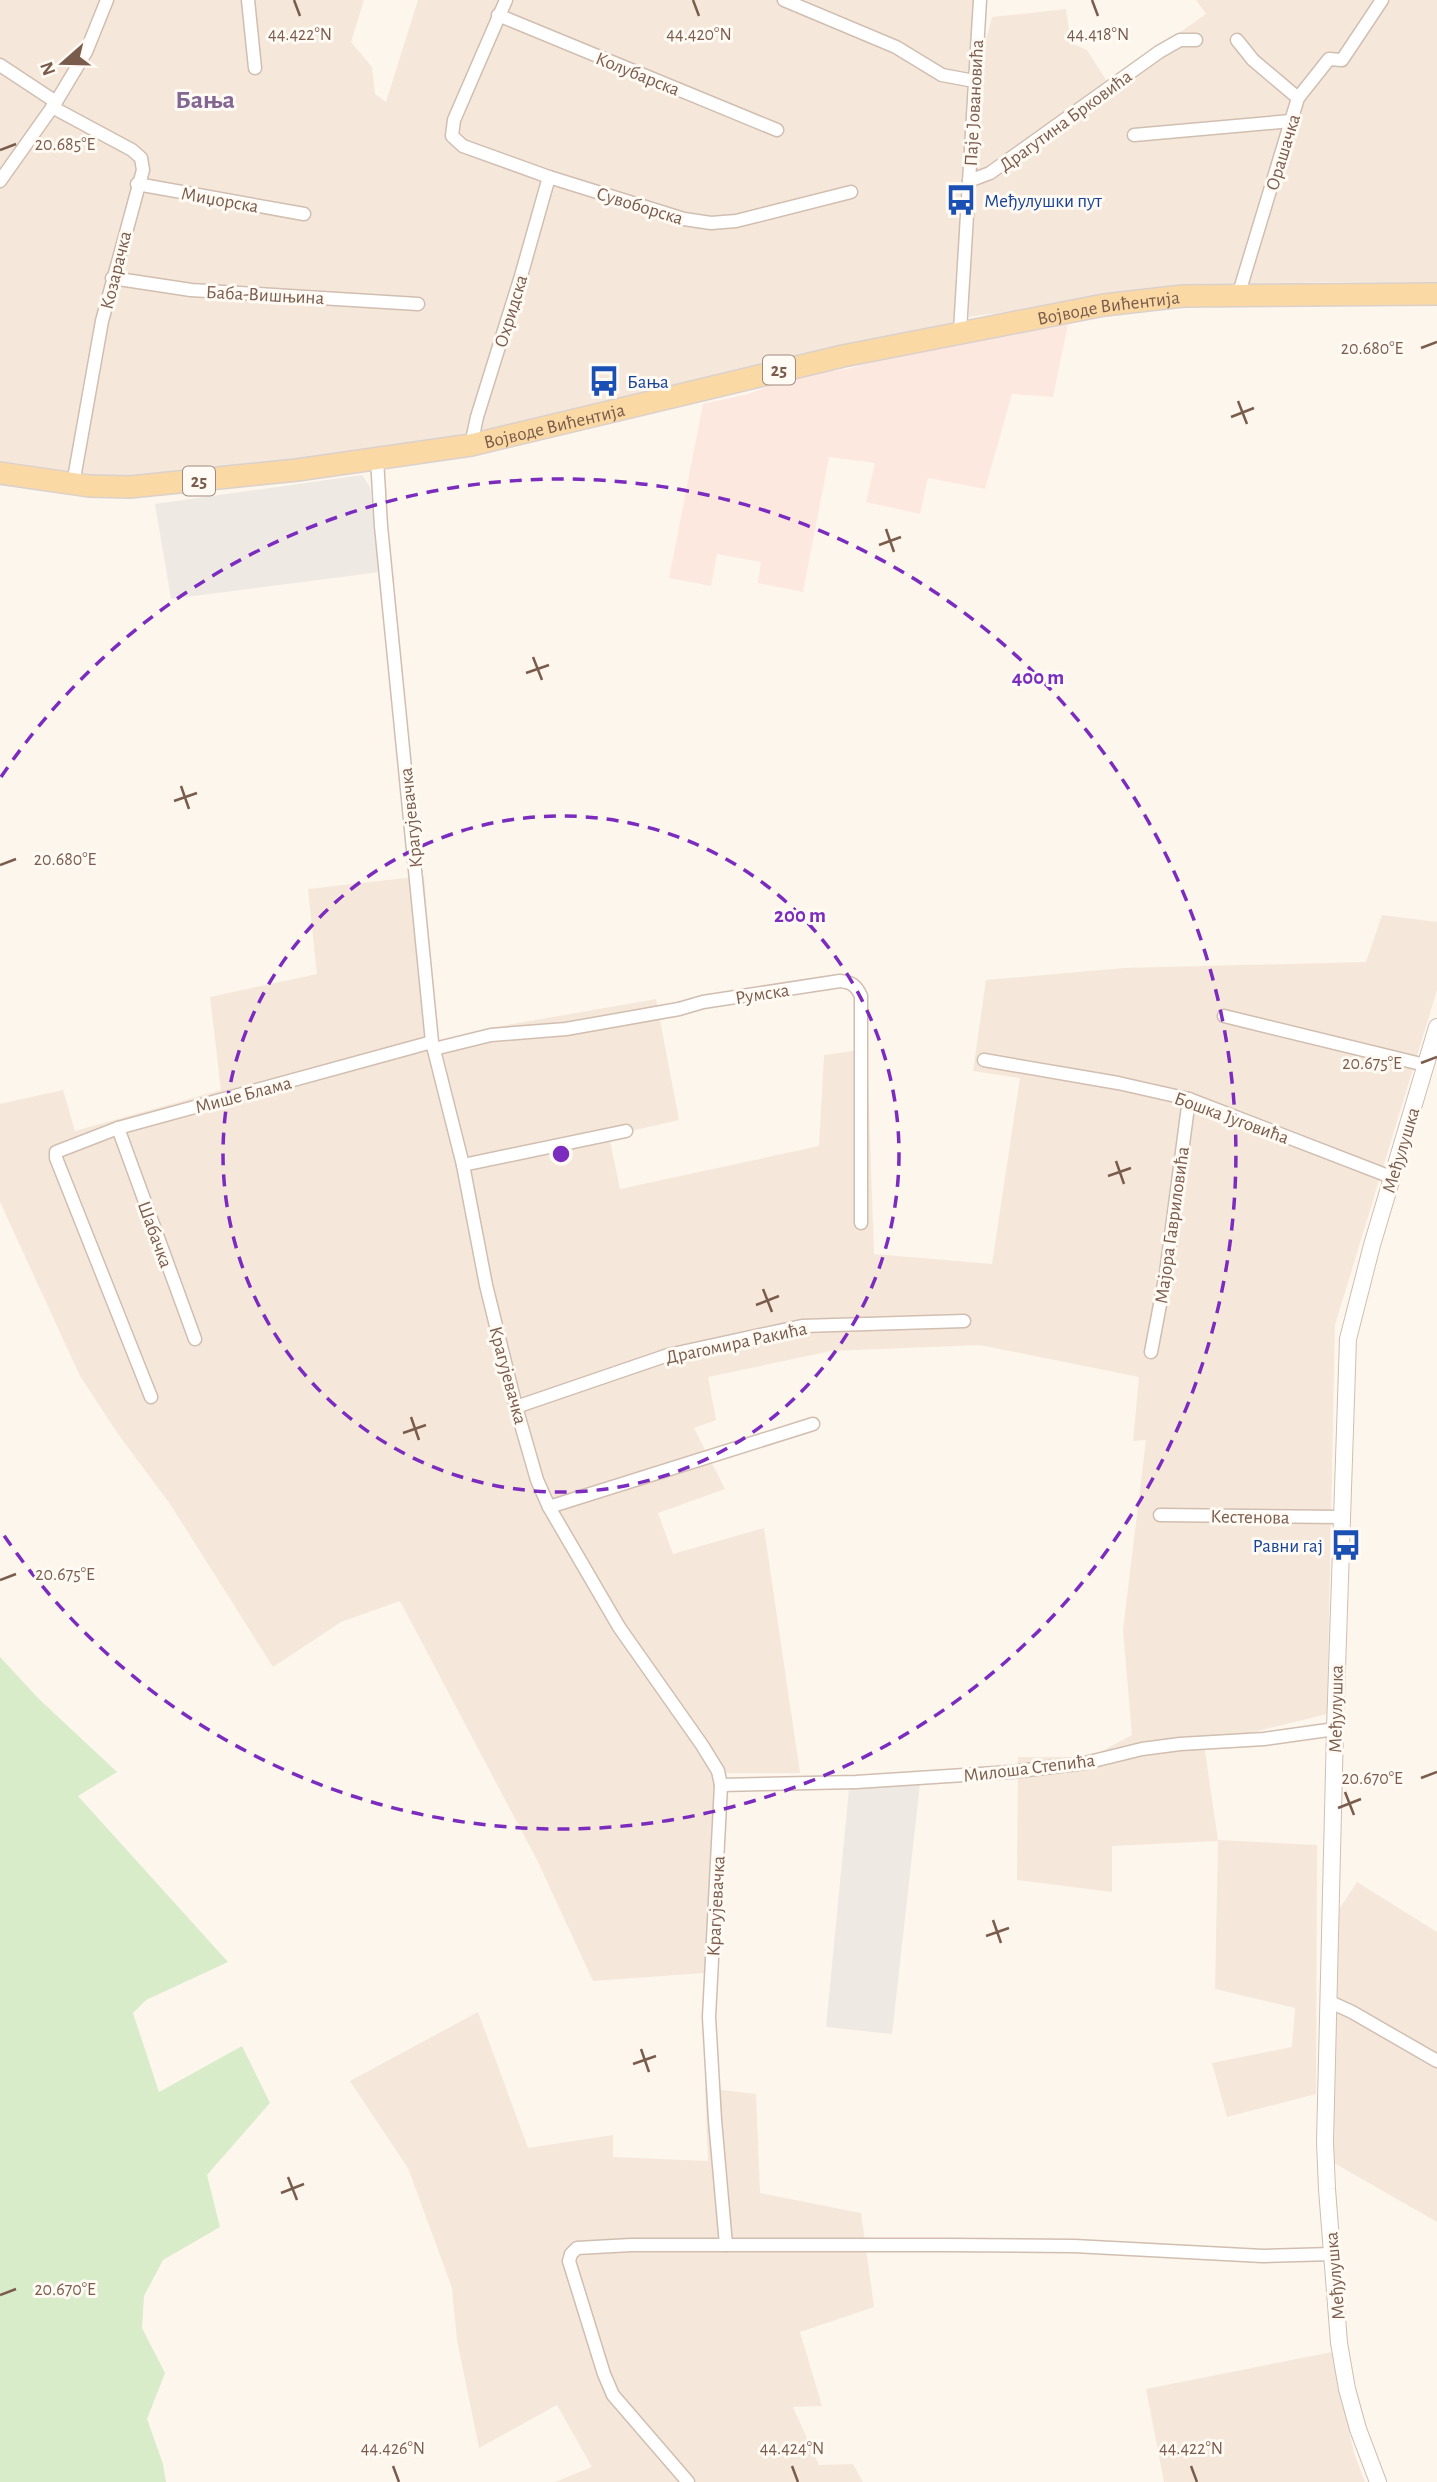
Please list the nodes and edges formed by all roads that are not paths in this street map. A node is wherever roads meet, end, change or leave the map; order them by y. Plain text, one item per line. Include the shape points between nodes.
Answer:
1 (107, 0) edge
2 (248, 0) edge
3 (506, 0) edge
4 (784, 0) edge
5 (980, 0) edge
6 (1382, 0) edge
7 (498, 15) junction
8 (1196, 40) dead end
9 (1237, 40) dead end
10 (0, 65) edge
11 (255, 68) dead end
12 (974, 81) junction
13 (1298, 98) junction
14 (54, 104) junction
15 (1291, 121) junction
16 (778, 130) dead end
17 (1135, 135) dead end
18 (549, 177) junction
19 (0, 181) edge
20 (969, 181) junction
21 (137, 184) junction
22 (851, 192) dead end
23 (304, 214) dead end
24 (112, 278) junction
25 (1437, 294) edge
26 (1238, 296) junction
27 (418, 304) dead end
28 (960, 331) junction
29 (471, 445) junction
30 (377, 459) junction
31 (0, 473) edge
32 (73, 484) junction
33 (1224, 1016) dead end
34 (1437, 1027) edge
35 (433, 1046) junction
36 (984, 1060) dead end
37 (1425, 1065) junction
38 (1189, 1099) junction
39 (118, 1128) junction
40 (626, 1131) dead end
41 (463, 1166) junction
42 (1391, 1177) junction
43 (861, 1223) dead end
44 (964, 1321) dead end
45 (195, 1339) dead end
46 (1151, 1352) dead end
47 (151, 1398) dead end
48 (516, 1407) junction
49 (813, 1424) dead end
50 (549, 1507) junction
51 (1160, 1515) dead end
52 (1340, 1517) junction
53 (1335, 1729) junction
54 (721, 1785) junction
55 (1328, 2001) junction
56 (1437, 2061) edge
57 (726, 2245) junction
58 (1332, 2254) junction
59 (688, 2482) edge
60 (1378, 2482) edge

1 - 14 street via 86,52
2 - 11 street
3 - 7 street
4 - 12 street via 896,47 942,75
5 - 12 street, Паје Јовановића
6 - 13 street, Орашачка via 1342,61 1329,59
7 - 16 street, Колубарска
7 - 18 street, Сувоборска via 454,120 453,136 463,146
8 - 20 street, Драгутина Брковића via 1180,40 1159,52 990,173
9 - 13 street
10 - 14 street
12 - 20 street, Паје Јовановића
13 - 15 street, Орашачка
14 - 19 street
14 - 21 street, Козарачка via 141,158 143,170
15 - 17 street
15 - 26 street, Орашачка
18 - 22 street, Сувоборска via 684,219 711,223
18 - 29 street, Охридска
20 - 28 street, Паје Јовановића
21 - 23 street, Миџорска
21 - 24 street, Козарачка
24 - 27 street, Баба-Вишњина via 191,290
24 - 32 street, Козарачка
25 - 26 main road, Војводе Вићентија / 25
26 - 28 main road, Војводе Вићентија / 25 via 1140,299
28 - 29 main road, Војводе Вићентија / 25
29 - 30 main road, Војводе Вићентија / 25
30 - 32 main road, Војводе Вићентија / 25 via 146,486
30 - 35 street, Крагујевачка
31 - 32 main road, Војводе Вићентија / 25
33 - 37 street
34 - 37 street, Међулушка
35 - 39 street, Мише Блама
35 - 41 street, Крагујевачка
35 - 43 street, Румска via 850,982 861,996
36 - 38 street, Бошка Југовића
37 - 42 street, Међулушка
38 - 42 street, Бошка Југовића
38 - 46 street, Мајора Гавриловића
39 - 45 street, Шабачка
39 - 47 street, Мише Блама via 56,1152 56,1158
40 - 41 street
41 - 48 street, Крагујевачка
42 - 52 street, Међулушка via 1348,1339
44 - 48 street, Драгомира Ракића via 802,1326 668,1355
48 - 50 street, Крагујевачка
49 - 50 street
50 - 54 street, Крагујевачка via 619,1627 702,1745
51 - 52 street, Кестенова
52 - 53 street, Међулушка
53 - 54 street, Милоша Степића via 1264,1740 1142,1749 1012,1773
53 - 55 street, Међулушка
54 - 57 street, Крагујевачка via 709,2017
55 - 56 street
55 - 58 street, Међулушка via 1325,2142
57 - 58 street via 1074,2246 1263,2256
57 - 59 street via 582,2247 569,2258 613,2395
58 - 60 street, Међулушка via 1347,2389

